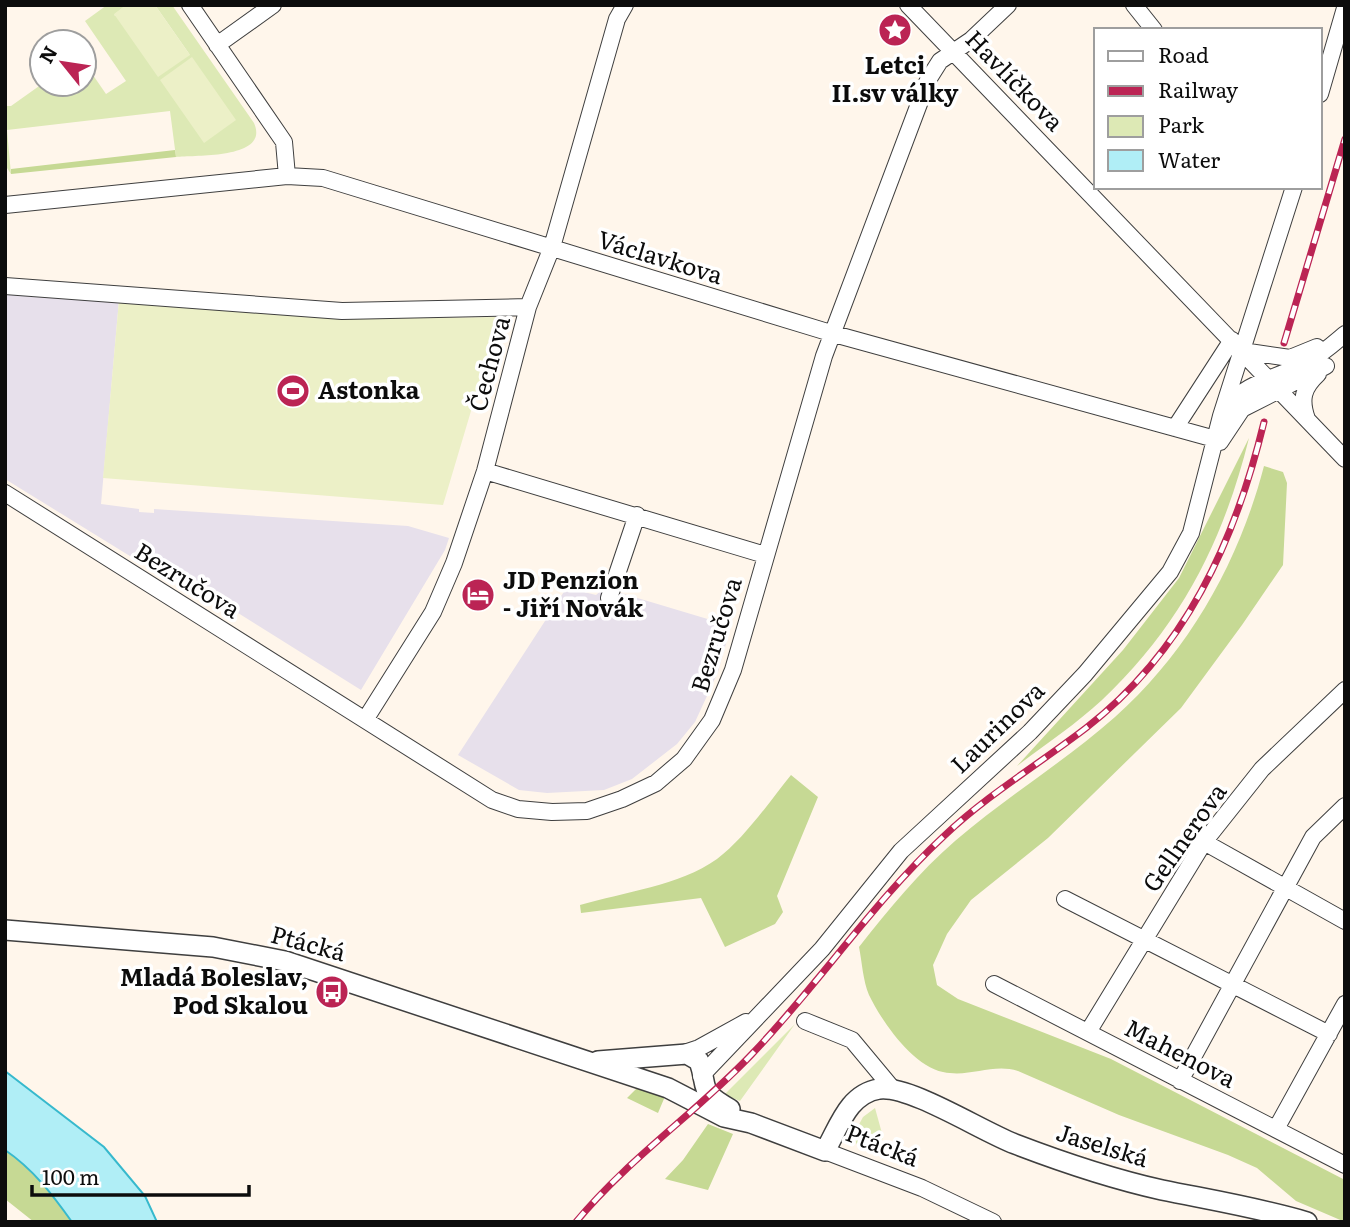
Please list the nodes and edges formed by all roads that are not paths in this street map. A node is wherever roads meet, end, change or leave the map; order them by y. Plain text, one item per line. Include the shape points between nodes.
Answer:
1 (190, 5) edge
2 (273, 5) edge
3 (625, 5) edge
4 (908, 5) edge
5 (1008, 5) edge
6 (1134, 5) edge
7 (1345, 8) edge
8 (1152, 28) edge
9 (217, 45) junction
10 (955, 52) junction
11 (1322, 87) edge
12 (287, 176) junction
13 (1293, 189) edge
14 (5, 205) edge
15 (552, 247) junction
16 (5, 286) edge
17 (528, 307) junction
18 (1345, 333) edge
19 (834, 334) junction
20 (1237, 345) junction
21 (1345, 347) edge
22 (1326, 366) junction
23 (1273, 384) junction
24 (1254, 401) junction
25 (1221, 416) junction
26 (1303, 417) junction
27 (1175, 428) junction
28 (1215, 439) junction
29 (1345, 459) edge
30 (1211, 460) junction
31 (485, 471) junction
32 (5, 493) edge
33 (637, 515) junction
34 (765, 555) junction
35 (609, 598) dead end
36 (1345, 690) edge
37 (365, 720) junction
38 (1345, 806) edge
39 (1204, 842) junction
40 (1285, 889) junction
41 (1065, 899) dead end
42 (1345, 921) edge
43 (5, 930) edge
44 (1144, 938) junction
45 (995, 984) dead end
46 (1234, 985) junction
47 (1345, 1004) edge
48 (757, 1015) junction
49 (804, 1021) dead end
50 (1088, 1032) junction
51 (1329, 1034) junction
52 (675, 1056) junction
53 (586, 1062) junction
54 (701, 1076) junction
55 (1180, 1081) junction
56 (668, 1088) junction
57 (892, 1088) junction
58 (751, 1122) junction
59 (1276, 1129) junction
60 (825, 1150) junction
61 (1345, 1165) edge
62 (993, 1222) edge
63 (1307, 1222) edge

1 - 9 street
2 - 9 street
3 - 15 street, Čechova via 617,19
4 - 10 street, Havlíčkova
5 - 10 street, Bezručova
6 - 8 street
7 - 11 street
9 - 12 street via 284,142
10 - 19 street, Bezručova via 940,61 928,80
10 - 20 street, Havlíčkova
12 - 14 street, Václavkova
12 - 15 street, Václavkova via 334,180
13 - 20 street
15 - 17 street, Čechova
15 - 19 street, Václavkova
16 - 17 street via 342,311
17 - 31 street, Čechova
18 - 20 street via 1290,358
18 - 23 street
19 - 27 street, Václavkova
19 - 34 street, Bezručova
20 - 23 street, Havlíčkova
20 - 25 street, Laurinova
20 - 27 street
21 - 22 street
22 - 23 street
22 - 26 street via 1307,386 1301,400
23 - 24 street
23 - 25 street via 1237,395
23 - 26 street, Havlíčkova
24 - 26 street via 1278,403
24 - 30 street via 1235,417
25 - 28 street, Laurinova
26 - 29 street
27 - 28 street, Václavkova
28 - 30 street, Laurinova
30 - 48 street, Laurinova via 1191,533 1170,572 1132,620 1030,733 901,851 822,948
31 - 33 street
31 - 37 street, Čechova via 433,612
32 - 37 street, Bezručova
33 - 34 street
33 - 35 street
34 - 37 street, Bezručova via 733,670 712,720 684,759 656,783 622,799 587,811 518,809 466,785
36 - 39 street, Gellnerova via 1262,769
38 - 40 street via 1313,836
39 - 40 street
39 - 44 street, Gellnerova
40 - 42 street
40 - 46 street
41 - 44 street
43 - 53 street, Ptácká via 213,947 285,961
44 - 46 street
44 - 50 street, Gellnerova
45 - 50 street, Mahenova
46 - 51 street
46 - 55 street
47 - 51 street
48 - 52 street, Laurinova via 699,1048
48 - 54 street, Laurinova
49 - 57 street, Jaselská via 852,1040
50 - 55 street, Mahenova
51 - 59 street
52 - 53 street, Ptácká
52 - 54 street via 699,1061
52 - 56 street via 659,1074
53 - 56 street, Ptácká
54 - 56 street via 679,1090
54 - 58 street, Ptácká via 710,1094
55 - 59 street, Mahenova
56 - 58 street, Ptácká via 724,1117
57 - 60 street via 855,1100
57 - 63 street, Jaselská via 1015,1144 1086,1168
58 - 60 street, Ptácká
59 - 61 street, Mahenova
60 - 62 street, Ptácká

